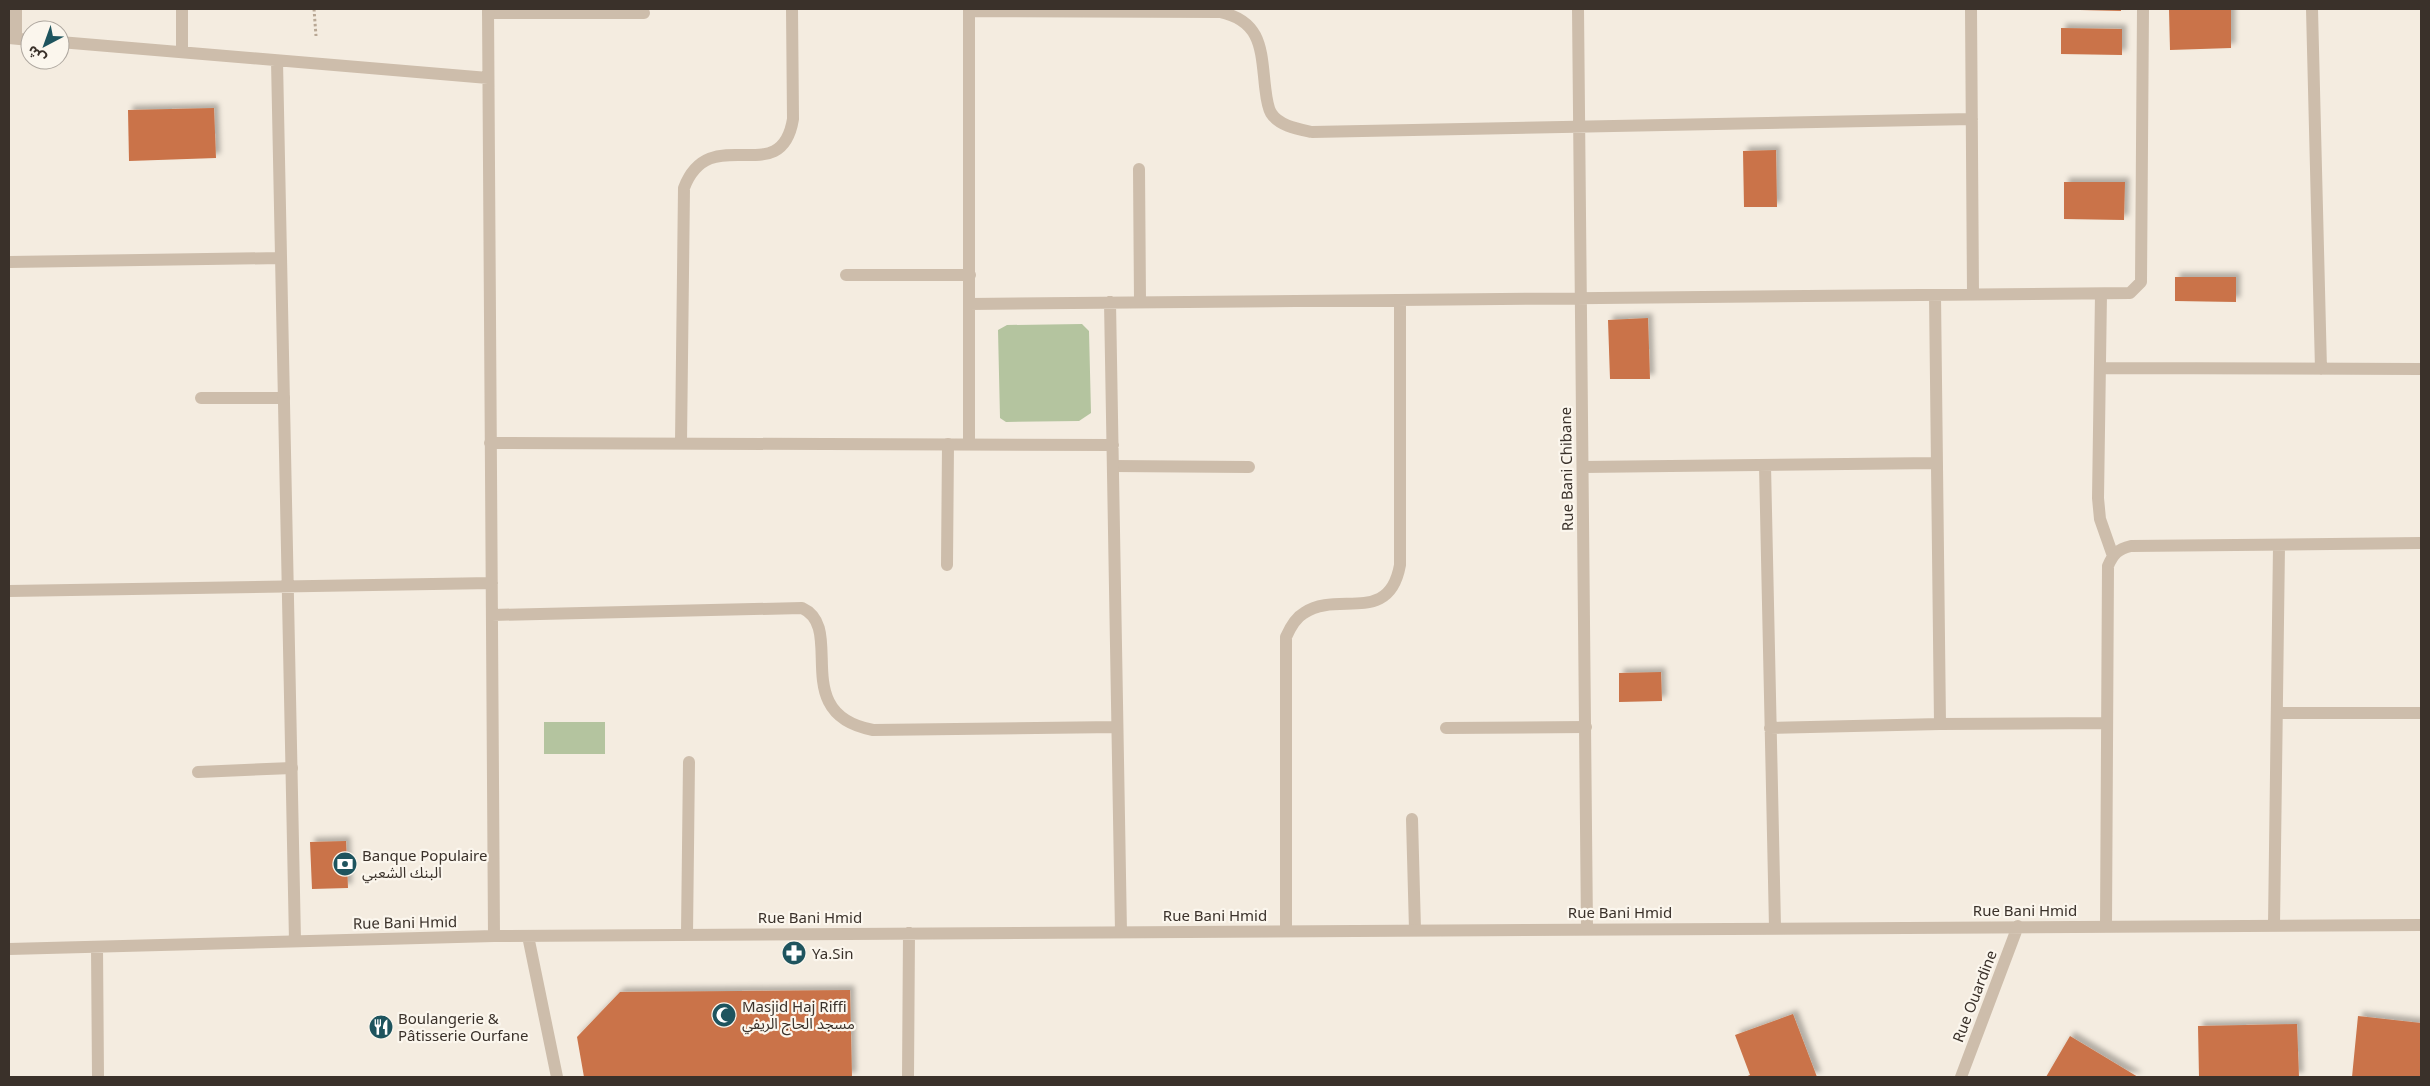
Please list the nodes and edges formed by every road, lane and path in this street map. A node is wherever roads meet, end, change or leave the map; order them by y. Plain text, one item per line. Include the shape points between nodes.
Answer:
1 (16, 9) edge
2 (182, 9) edge
3 (792, 9) edge
4 (1578, 9) edge
5 (1971, 9) edge
6 (2143, 9) edge
7 (2312, 9) edge
8 (969, 10) edge
9 (488, 11) edge
10 (644, 13) dead end
11 (12, 38) edge
12 (70, 43) edge
13 (182, 52) junction
14 (277, 61) junction
15 (488, 78) junction
16 (1972, 119) junction
17 (1579, 127) junction
18 (1138, 169) dead end
19 (281, 258) junction
20 (9, 262) edge
21 (970, 274) junction
22 (846, 275) dead end
23 (1973, 294) junction
24 (2100, 294) junction
25 (1936, 295) junction
26 (1581, 298) junction
27 (1400, 300) junction
28 (1110, 302) junction
29 (1140, 302) junction
30 (969, 304) junction
31 (2100, 368) junction
32 (2321, 369) junction
33 (2421, 369) edge
34 (201, 398) dead end
35 (284, 398) junction
36 (490, 443) junction
37 (681, 443) junction
38 (948, 444) junction
39 (970, 444) junction
40 (1113, 445) junction
41 (1937, 463) junction
42 (1765, 465) junction
43 (1113, 466) junction
44 (1249, 467) dead end
45 (1582, 467) junction
46 (2421, 543) edge
47 (2279, 546) junction
48 (2112, 556) junction
49 (947, 565) dead end
50 (492, 583) junction
51 (288, 586) junction
52 (9, 591) edge
53 (492, 615) junction
54 (2277, 713) junction
55 (2421, 713) edge
56 (2107, 723) junction
57 (1940, 724) junction
58 (1118, 727) junction
59 (1586, 727) junction
60 (1446, 728) dead end
61 (1770, 728) junction
62 (689, 762) dead end
63 (292, 768) junction
64 (198, 772) dead end
65 (1412, 820) dead end
66 (2106, 925) junction
67 (2274, 925) junction
68 (2421, 925) edge
69 (2018, 926) junction
70 (1775, 928) junction
71 (1587, 929) junction
72 (1415, 930) junction
73 (1286, 931) junction
74 (1121, 932) junction
75 (909, 933) junction
76 (687, 934) junction
77 (494, 936) junction
78 (528, 936) junction
79 (296, 941) junction
80 (97, 947) junction
81 (9, 950) edge
82 (98, 1077) edge
83 (558, 1077) edge
84 (908, 1077) edge
85 (1961, 1077) edge

1 - 11 street
2 - 13 street
3 - 37 street via 793,119 785,143 765,155 714,156 704,160 689,175 684,188
4 - 17 street, Rue Bani Chibane
5 - 16 street
6 - 24 street via 2140,282 2130,293
7 - 32 street
8 - 17 street via 1220,12 1233,15 1244,21 1258,42 1271,113 1290,127 1301,130
8 - 21 street
9 - 10 street
9 - 15 street
12 - 13 street
13 - 14 street
14 - 15 street
14 - 19 street
15 - 36 street
16 - 17 street
16 - 23 street
17 - 26 street, Rue Bani Chibane
18 - 29 street
19 - 20 street
19 - 35 street
21 - 22 street
21 - 30 street
23 - 24 street
23 - 25 street
24 - 31 street
25 - 26 street
25 - 41 street
26 - 27 street
26 - 45 street, Rue Bani Chibane
27 - 29 street
27 - 73 street via 1398,577 1393,587 1378,600 1316,607 1303,613 1292,624 1286,637
28 - 29 street
28 - 30 street
28 - 40 street
30 - 39 street
31 - 32 street
31 - 48 street via 2100,519
32 - 33 street
34 - 35 street
35 - 51 street
36 - 37 street
36 - 50 street
37 - 38 street
38 - 39 street
38 - 49 street
39 - 40 street
40 - 43 street
41 - 42 street
41 - 57 street
42 - 45 street
42 - 61 street
43 - 44 street
43 - 58 street
45 - 59 street, Rue Bani Chibane
46 - 47 street
47 - 48 street via 2131,546
47 - 54 street
48 - 56 street via 2108,566
50 - 51 street
50 - 53 street
51 - 52 street
51 - 63 street
53 - 58 street via 802,608 816,618 819,626 823,689 828,701 846,721 859,727 873,730
53 - 77 street
54 - 55 street
54 - 67 street
56 - 57 street
56 - 66 street
57 - 61 street
58 - 74 street
59 - 60 street
59 - 71 street, Rue Bani Chibane
61 - 70 street
62 - 76 street
63 - 64 street
63 - 79 street
65 - 72 street
66 - 67 street, Rue Bani Hmid
66 - 69 street, Rue Bani Hmid
67 - 68 street, Rue Bani Hmid
69 - 70 street, Rue Bani Hmid
69 - 85 street, Rue Ouardine
70 - 71 street, Rue Bani Hmid
71 - 72 street, Rue Bani Hmid
72 - 73 street, Rue Bani Hmid
73 - 74 street, Rue Bani Hmid
74 - 75 street, Rue Bani Hmid
75 - 76 street, Rue Bani Hmid
75 - 84 street
76 - 78 street, Rue Bani Hmid
77 - 78 street, Rue Bani Hmid
77 - 79 street, Rue Bani Hmid
78 - 83 street
79 - 80 street, Rue Bani Hmid
80 - 81 street, Rue Bani Hmid
80 - 82 street

